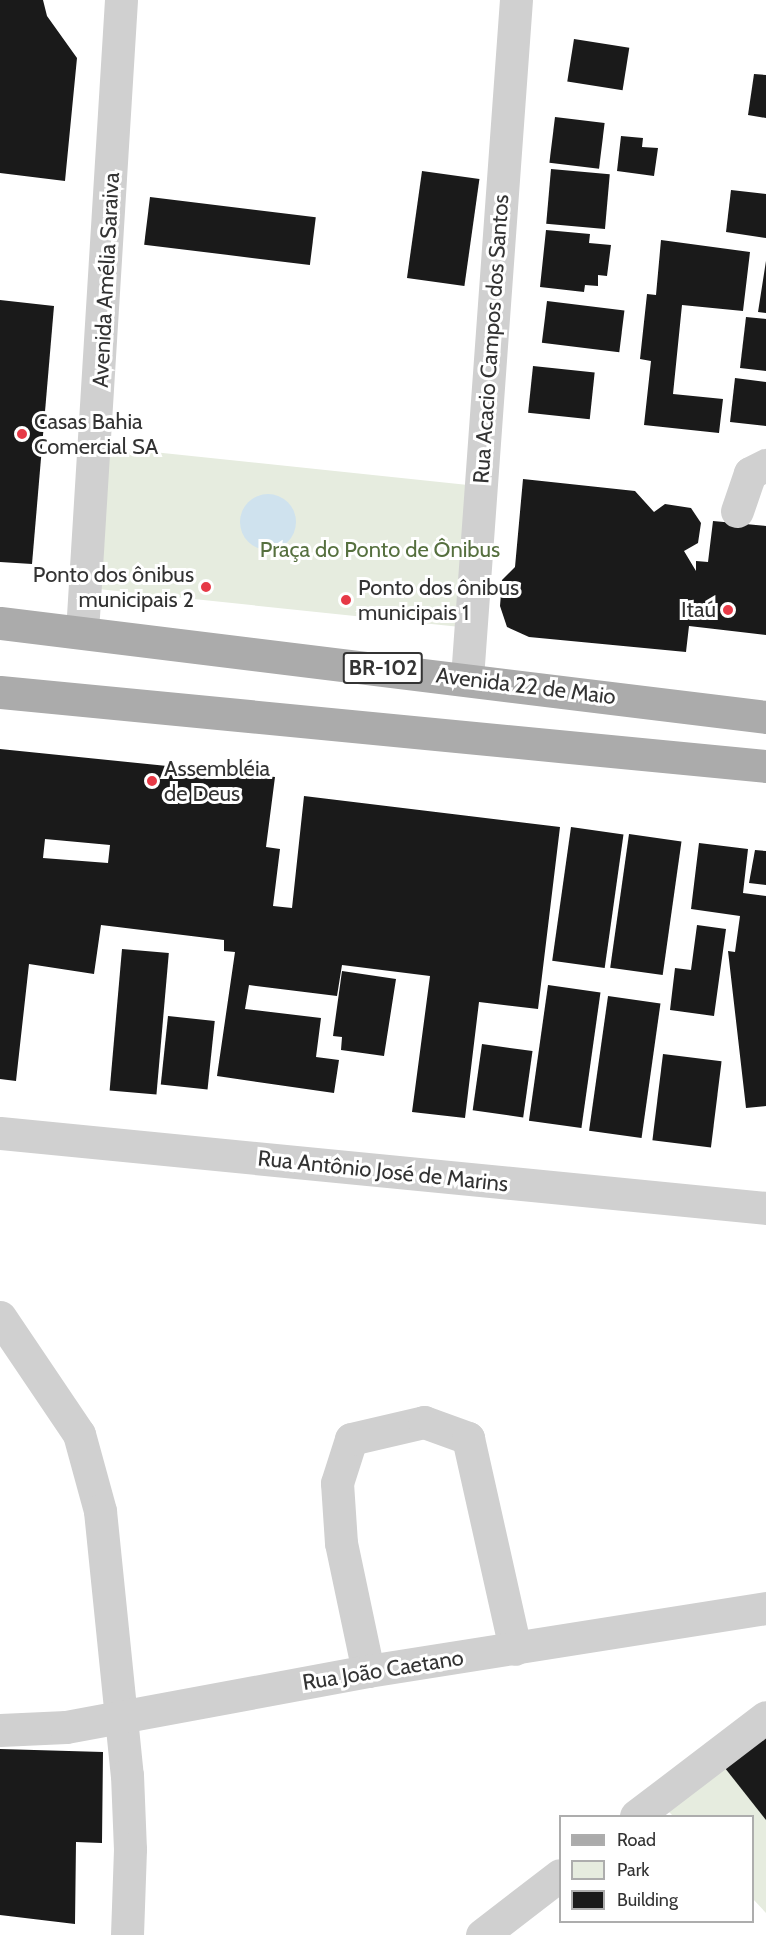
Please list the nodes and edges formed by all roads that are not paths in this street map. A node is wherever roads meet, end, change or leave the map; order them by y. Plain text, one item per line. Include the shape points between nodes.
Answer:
1 (122, 0) edge
2 (516, 0) edge
3 (766, 465) edge
4 (737, 511) dead end
5 (0, 623) edge
6 (82, 632) junction
7 (466, 678) junction
8 (0, 692) edge
9 (766, 717) edge
10 (766, 766) edge
11 (0, 1133) edge
12 (766, 1208) edge
13 (0, 1317) edge
14 (766, 1608) edge
15 (515, 1649) junction
16 (368, 1671) junction
17 (123, 1715) junction
18 (766, 1717) edge
19 (0, 1730) edge
20 (637, 1815) edge
21 (559, 1877) edge
22 (484, 1934) edge
23 (127, 1935) edge

1 - 6 street, Avenida Amélia Saraiva
2 - 7 street, Rua Acacio Campos dos Santos
3 - 4 street via 750,473
5 - 6 main road, Avenida 22 de Maio / BR-102
6 - 7 main road, Avenida 22 de Maio / BR-102
7 - 9 main road, Avenida 22 de Maio / BR-102
8 - 10 main road
11 - 12 street, Rua Antônio José de Marins
13 - 17 street via 65,1408 88,1456 100,1511
14 - 15 street, Rua João Caetano
15 - 16 street, Rua João Caetano
15 - 16 street via 468,1438 424,1422 351,1439 337,1483 341,1543
16 - 17 street, Rua João Caetano
17 - 19 street, Rua João Caetano via 66,1727
17 - 23 street via 130,1849
18 - 20 street
21 - 22 street

